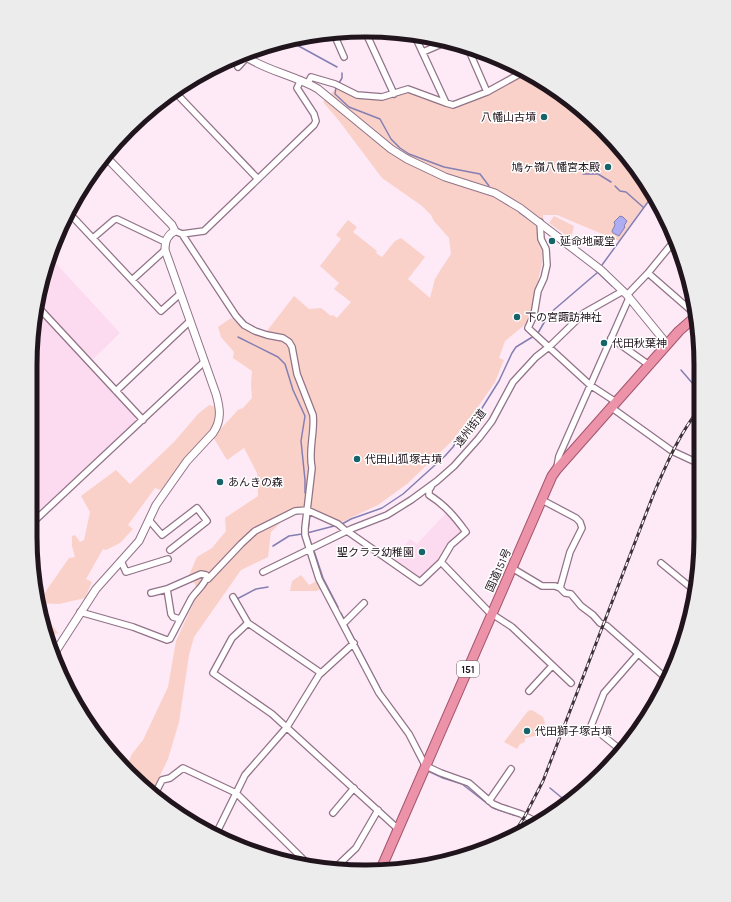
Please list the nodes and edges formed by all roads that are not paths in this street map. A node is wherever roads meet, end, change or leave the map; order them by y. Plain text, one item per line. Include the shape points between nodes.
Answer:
1 (368, 37) edge
2 (336, 39) edge
3 (418, 41) edge
4 (439, 45) edge
5 (423, 52) junction
6 (470, 54) edge
7 (344, 57) dead end
8 (249, 58) edge
9 (242, 61) edge
10 (238, 67) dead end
11 (518, 75) edge
12 (305, 82) junction
13 (487, 92) junction
14 (394, 94) junction
15 (178, 96) edge
16 (446, 103) junction
17 (109, 161) edge
18 (258, 178) junction
19 (73, 217) edge
20 (540, 222) junction
21 (175, 231) junction
22 (182, 234) junction
23 (93, 238) junction
24 (165, 242) junction
25 (671, 245) edge
26 (165, 250) junction
27 (648, 273) junction
28 (132, 280) junction
29 (180, 294) junction
30 (626, 295) junction
31 (689, 309) edge
32 (42, 311) edge
33 (691, 320) edge
34 (190, 321) junction
35 (611, 338) junction
36 (667, 344) junction
37 (550, 346) junction
38 (204, 362) junction
39 (649, 364) junction
40 (590, 385) junction
41 (116, 390) junction
42 (614, 405) junction
43 (143, 420) junction
44 (694, 462) edge
45 (557, 468) junction
46 (437, 481) junction
47 (429, 494) junction
48 (411, 500) junction
49 (542, 500) junction
50 (307, 510) junction
51 (37, 518) edge
52 (149, 520) junction
53 (347, 531) junction
54 (311, 548) junction
55 (170, 550) dead end
56 (168, 559) dead end
57 (121, 561) junction
58 (441, 562) junction
59 (661, 562) dead end
60 (512, 568) junction
61 (263, 572) dead end
62 (208, 579) junction
63 (690, 587) edge
64 (560, 588) junction
65 (167, 589) junction
66 (152, 593) dead end
67 (233, 597) dead end
68 (364, 603) dead end
69 (80, 612) junction
70 (492, 614) junction
71 (180, 619) junction
72 (248, 623) junction
73 (343, 624) junction
74 (354, 643) junction
75 (57, 649) edge
76 (638, 654) junction
77 (552, 666) junction
78 (321, 673) junction
79 (663, 676) edge
80 (572, 683) dead end
81 (529, 691) dead end
82 (287, 727) junction
83 (617, 747) edge
84 (426, 766) junction
85 (511, 769) dead end
86 (354, 788) junction
87 (157, 790) edge
88 (236, 793) junction
89 (489, 801) junction
90 (378, 810) junction
91 (332, 813) dead end
92 (532, 820) edge
93 (398, 829) junction
94 (218, 830) edge
95 (303, 859) edge
96 (340, 864) edge
97 (383, 864) edge

1 - 14 street
2 - 7 street
3 - 5 street
4 - 5 street
5 - 16 street
6 - 13 street
8 - 12 street
9 - 10 street
11 - 13 street
12 - 14 street via 311,77 316,78 357,95 382,97
12 - 18 street via 297,88 316,121
12 - 20 street via 318,89 391,149 407,159 445,177 495,193
13 - 16 street via 453,105
14 - 16 street via 408,89
15 - 18 street
17 - 21 street
18 - 22 street via 204,231
19 - 23 street
20 - 30 street via 593,263
20 - 37 street via 547,265 528,328
21 - 22 street
21 - 24 street
22 - 50 street via 244,325 267,335 283,338 291,344 297,374 314,421
23 - 24 street via 117,219
23 - 28 street
24 - 26 street
25 - 27 street, 遠州街道
26 - 28 street
26 - 29 street
27 - 30 street, 遠州街道
27 - 31 street
28 - 29 street via 161,311
29 - 34 street
30 - 35 street, 遠州街道
30 - 36 street
30 - 37 street, 遠州街道 via 584,313
32 - 41 street
33 - 36 highway, 国道151号 / 151
34 - 38 street
34 - 41 street
35 - 39 street
35 - 40 street, 遠州街道
36 - 39 highway, 国道151号 / 151
37 - 40 street
37 - 46 street, 遠州街道 via 513,382 492,421 454,466
38 - 43 street
38 - 52 street via 218,404 219,422 213,433 186,461 156,505
39 - 42 highway, 国道151号 / 151
40 - 42 street
40 - 45 street, 遠州街道 via 559,456
41 - 43 street
42 - 44 street via 672,451
42 - 45 highway, 国道151号 / 151
43 - 51 street
45 - 49 highway, 国道151号 / 151
46 - 47 street via 429,490
46 - 48 street, 遠州街道
47 - 48 street via 422,494
47 - 58 street via 454,516 466,532 451,545
48 - 53 street, 遠州街道 via 387,515
49 - 60 highway, 国道151号 / 151
49 - 64 street via 576,518 582,528 570,552
50 - 53 street via 338,524
50 - 54 street via 304,528
50 - 62 street via 295,512 255,532
52 - 55 street via 162,535 197,508 207,521
52 - 57 street via 136,544
53 - 54 street, 遠州街道
53 - 58 street via 420,582
54 - 61 street, 遠州街道
54 - 73 street via 320,579
56 - 57 street via 126,572
57 - 69 street
58 - 70 street
59 - 63 street
60 - 64 street via 542,586
60 - 70 highway, 国道151号 / 151
62 - 65 street via 206,575 201,574
62 - 71 street via 195,593
64 - 76 street via 565,593 572,594 581,606 600,623 608,626
65 - 66 street
65 - 71 street via 171,614
67 - 72 street
68 - 73 street
69 - 71 street via 167,640 170,639
69 - 75 street
70 - 77 street via 512,628
70 - 84 highway, 国道151号 / 151
72 - 78 street
72 - 82 street via 232,638 213,673
73 - 74 street
74 - 78 street
74 - 84 street via 379,693 409,734
76 - 79 street
76 - 83 street via 604,693 591,726
77 - 80 street
77 - 81 street
78 - 82 street
82 - 86 street
82 - 88 street via 245,775
84 - 89 street via 469,783
84 - 93 highway, 国道151号 / 151
85 - 89 street
86 - 90 street
86 - 91 street
87 - 88 street via 162,780 170,778 183,768
88 - 94 street
88 - 95 street
89 - 92 street via 500,808
90 - 93 street
90 - 96 street via 356,848
93 - 97 highway, 国道151号 / 151

